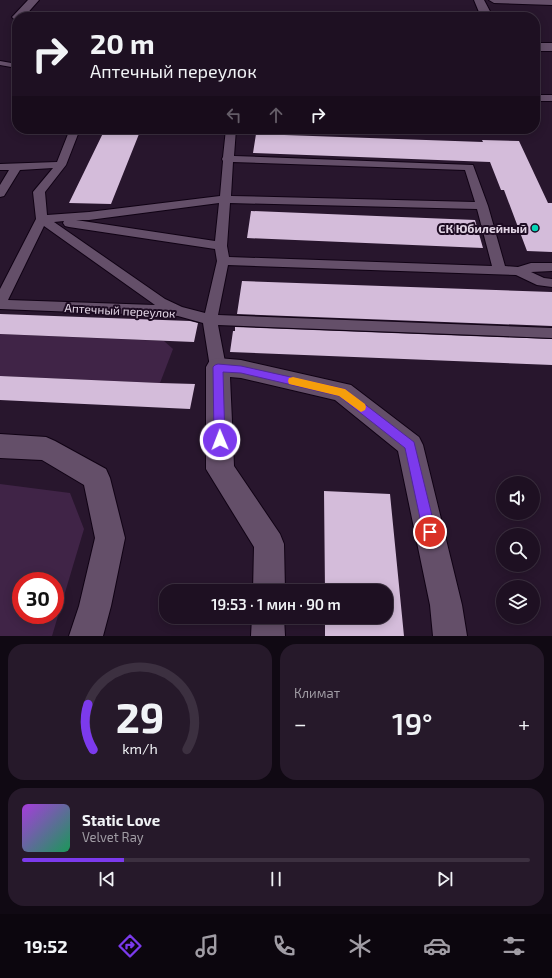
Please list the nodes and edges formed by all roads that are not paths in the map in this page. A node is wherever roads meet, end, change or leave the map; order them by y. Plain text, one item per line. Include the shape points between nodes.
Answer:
1 (34, 0) edge
2 (479, 0) edge
3 (494, 0) edge
4 (552, 2) edge
5 (21, 12) edge
6 (485, 12) edge
7 (540, 47) edge
8 (552, 47) edge
9 (0, 63) edge
10 (12, 65) edge
11 (540, 98) edge
12 (552, 98) edge
13 (73, 134) edge
14 (230, 134) edge
15 (227, 159) junction
16 (61, 165) junction
17 (0, 167) edge
18 (16, 167) junction
19 (0, 194) edge
20 (224, 198) junction
21 (482, 206) junction
22 (42, 219) junction
23 (221, 246) junction
24 (223, 261) junction
25 (552, 267) edge
26 (500, 271) junction
27 (518, 272) junction
28 (552, 283) edge
29 (0, 303) edge
30 (178, 311) junction
31 (210, 320) junction
32 (552, 333) edge
33 (218, 367) junction
34 (0, 446) edge
35 (269, 584) edge
36 (268, 624) edge
37 (86, 636) edge
38 (268, 636) edge
39 (450, 636) edge

1 - 5 street
2 - 6 street
3 - 4 street
7 - 8 street
9 - 10 lane
11 - 12 lane
13 - 16 lane
14 - 15 lane
15 - 20 lane
15 - 21 lane via 469,167
16 - 18 lane
16 - 22 lane via 39,192
17 - 18 lane
18 - 19 lane
20 - 21 lane
20 - 22 lane via 88,216
20 - 23 lane
21 - 26 lane
22 - 23 lane
22 - 29 lane
22 - 30 lane via 160,302
23 - 24 lane
24 - 26 lane
24 - 31 lane
25 - 27 lane via 531,267
26 - 27 lane
27 - 28 lane via 542,282
29 - 30 lane, Аптечный переулок
30 - 31 lane, Аптечный переулок
31 - 32 lane, Аптечный переулок
31 - 33 lane
33 - 35 street via 220,469 269,544
33 - 39 street via 241,369 342,392 410,445 446,605
34 - 37 street via 46,449 96,478 110,538
36 - 38 street

